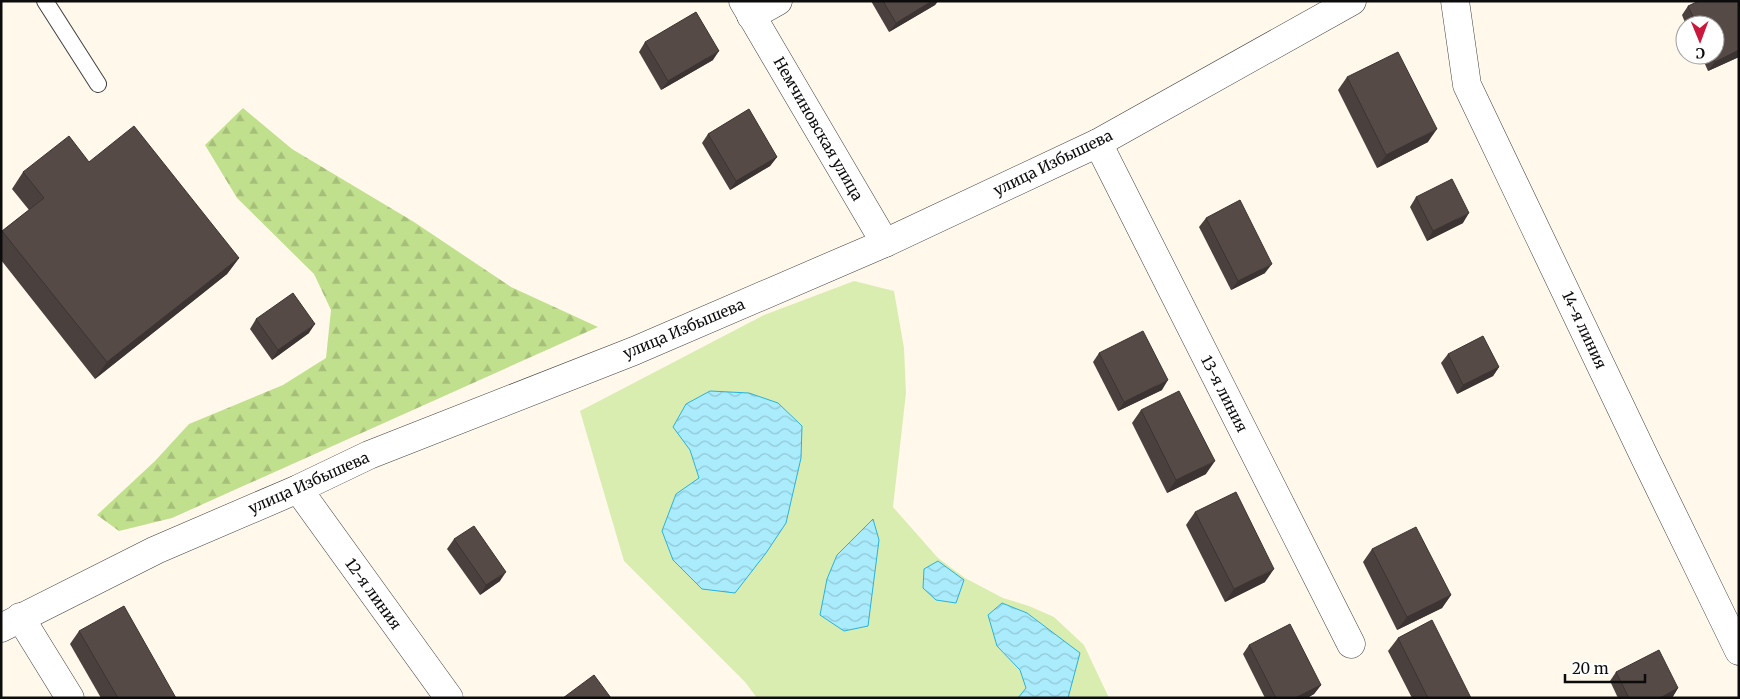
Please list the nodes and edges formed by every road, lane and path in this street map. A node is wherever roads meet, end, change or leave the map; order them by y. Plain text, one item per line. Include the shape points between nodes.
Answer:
1 (45, 1) edge
2 (778, 1) edge
3 (1352, 1) edge
4 (1455, 1) edge
5 (747, 8) edge
6 (98, 84) dead end
7 (1098, 143) junction
8 (884, 243) junction
9 (298, 489) junction
10 (11, 622) edge
11 (1351, 644) dead end
12 (1739, 651) edge
13 (70, 698) edge
14 (448, 698) edge

1 - 6 lane
2 - 5 street, Немчиновская улица
3 - 7 street, улица Избышева
4 - 12 street, 14-я линия via 1467,85
5 - 8 street, Немчиновская улица
7 - 8 street, улица Избышева
7 - 11 street, 13-я линия
8 - 9 street, улица Избышева via 634,351 369,455
9 - 10 street, улица Избышева via 156,550
9 - 14 street, 12-я линия
10 - 13 street

